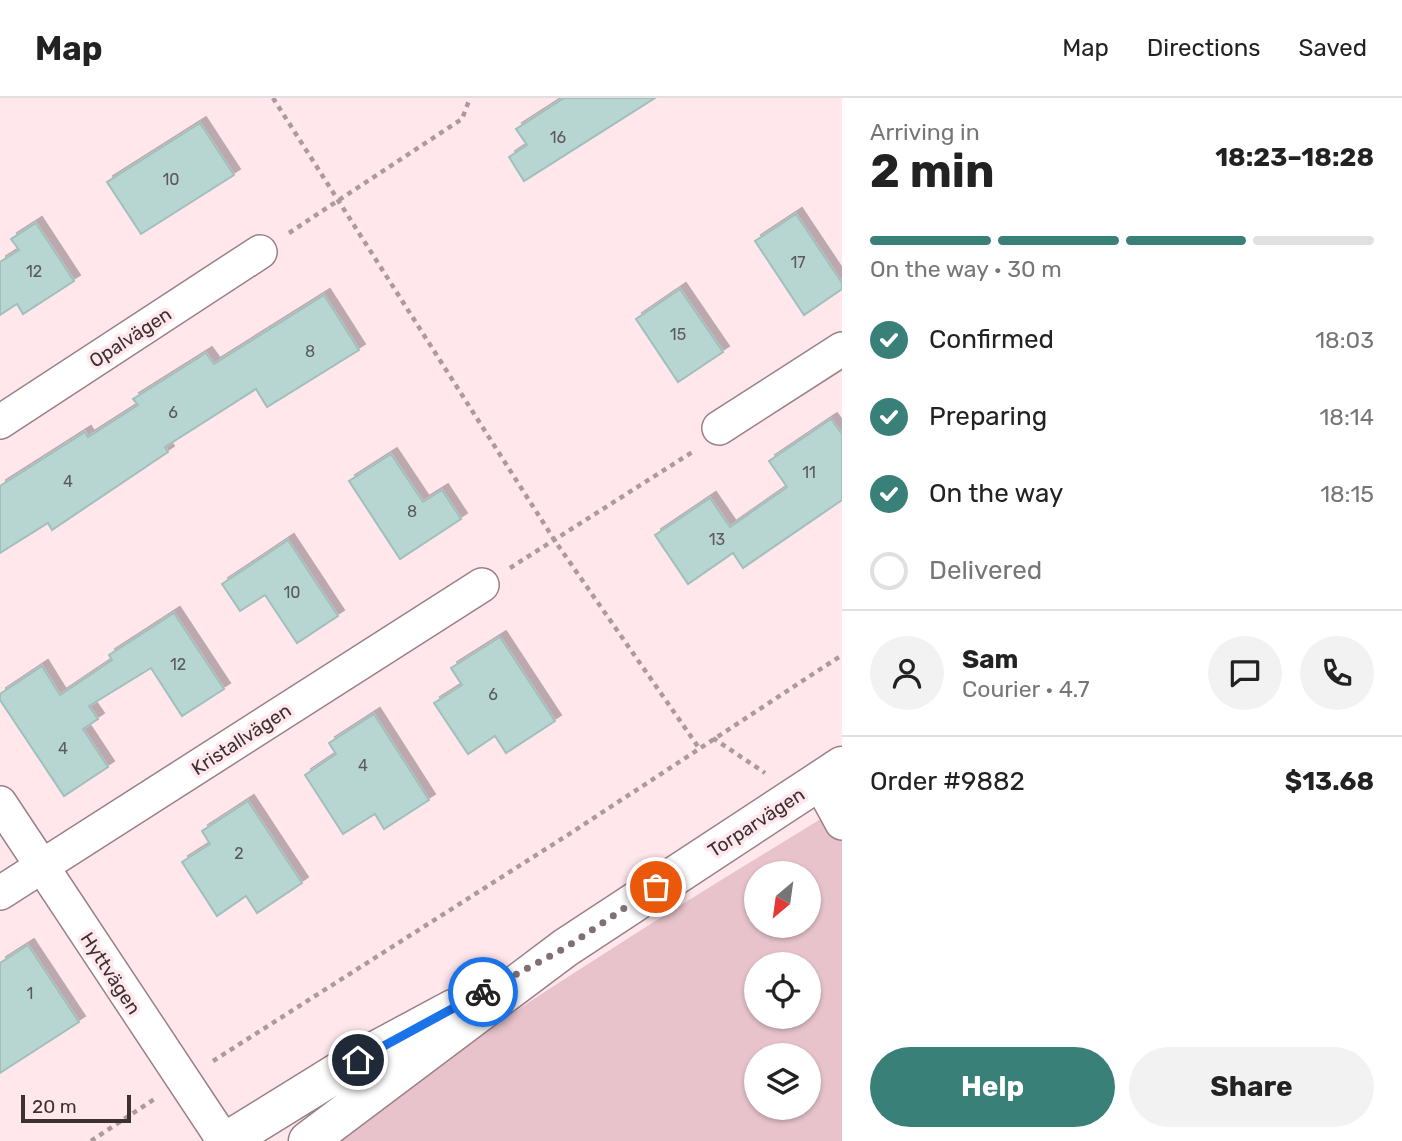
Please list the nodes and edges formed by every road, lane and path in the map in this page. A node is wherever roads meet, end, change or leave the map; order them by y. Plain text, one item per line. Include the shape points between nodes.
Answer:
1 (273, 98) edge
2 (470, 98) edge
3 (337, 200) junction
4 (260, 253) joint
5 (842, 349) edge
6 (0, 422) edge
7 (719, 428) joint
8 (555, 541) junction
9 (482, 585) joint
10 (842, 655) edge
11 (713, 738) junction
12 (699, 748) junction
13 (820, 780) edge
14 (0, 803) edge
15 (842, 823) edge
16 (41, 866) junction
17 (0, 893) edge
18 (565, 948) junction
19 (182, 1080) junction
20 (91, 1141) edge
21 (225, 1141) edge
22 (308, 1141) edge

1 - 3 path
2 - 3 path via 462,120
3 - 4 path
3 - 8 path
4 - 6 street, Opalvägen
5 - 7 street
7 - 8 path via 690,455
8 - 9 path
8 - 12 path
9 - 16 street, Kristallvägen
10 - 11 path
11 - 12 path
11 - 13 path
12 - 19 path
13 - 15 street
13 - 18 street, Torparvägen
14 - 16 street, Hyttvägen
16 - 17 street, Kristallvägen
16 - 19 street, Hyttvägen
18 - 21 street, Torparvägen via 358,1060
18 - 22 street, Torparvägen
19 - 20 path
19 - 21 street, Hyttvägen

